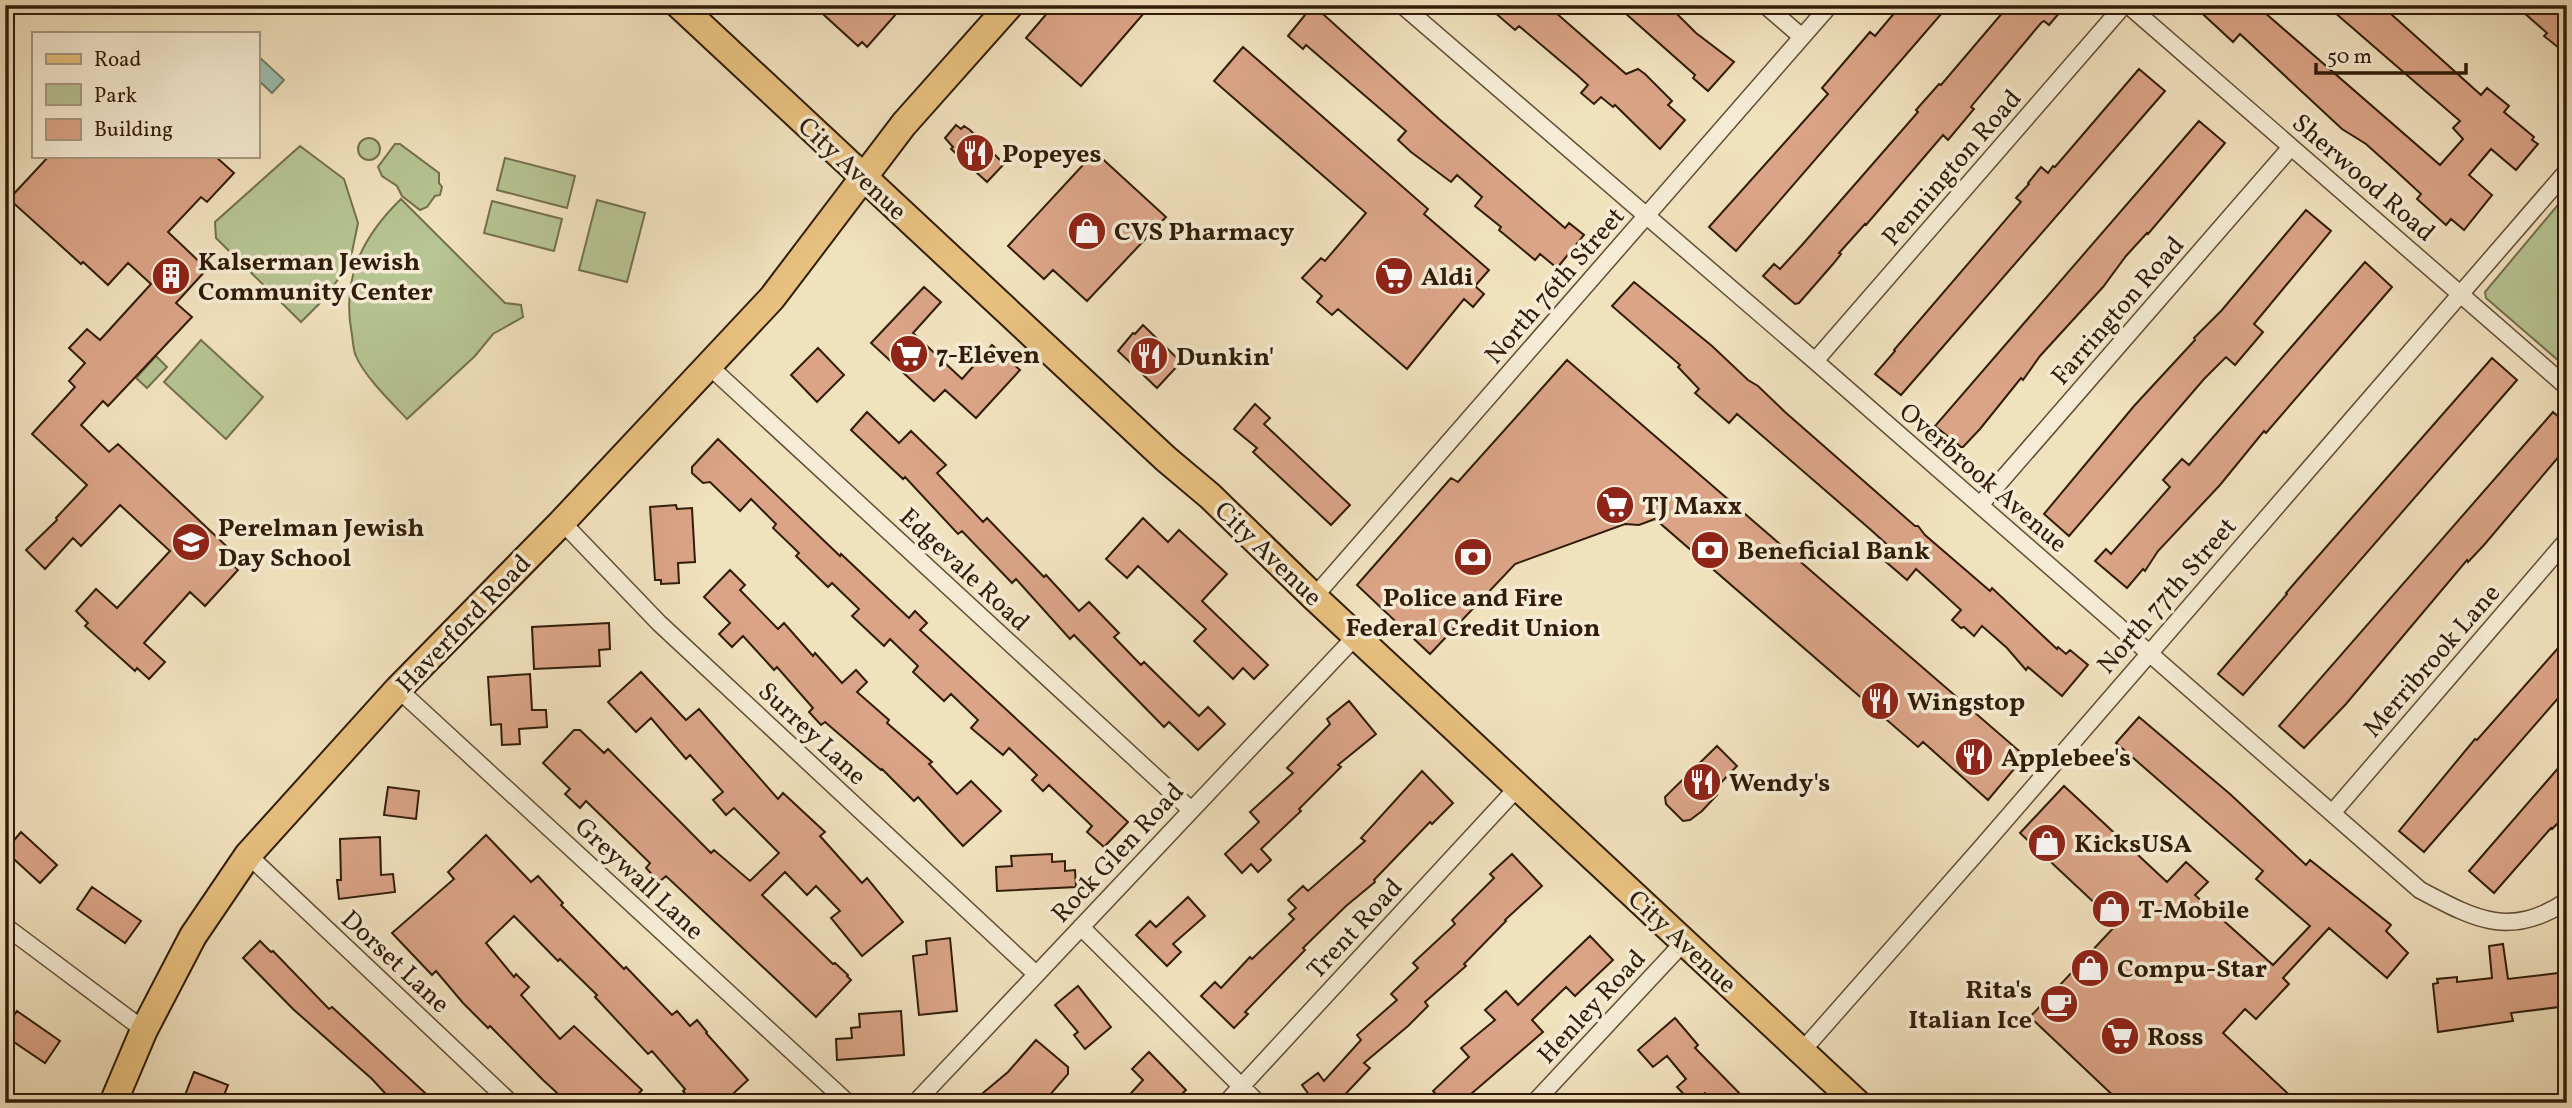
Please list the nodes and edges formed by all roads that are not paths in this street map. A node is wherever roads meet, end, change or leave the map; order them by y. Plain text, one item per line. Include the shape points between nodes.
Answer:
1 (679, 5) edge
2 (1010, 5) edge
3 (1402, 5) edge
4 (1765, 5) edge
5 (1830, 5) edge
6 (2126, 5) edge
7 (1802, 37) junction
8 (2291, 148) junction
9 (2567, 172) edge
10 (863, 176) junction
11 (1646, 217) junction
12 (2460, 292) junction
13 (1815, 361) junction
14 (708, 365) junction
15 (2567, 387) edge
16 (1980, 505) junction
17 (562, 522) junction
18 (2567, 540) edge
19 (1314, 597) junction
20 (1356, 636) junction
21 (2150, 652) junction
22 (398, 689) junction
23 (1518, 787) junction
24 (1190, 809) junction
25 (2333, 812) junction
26 (248, 855) junction
27 (2563, 904) edge
28 (5, 926) edge
29 (1081, 927) junction
30 (1684, 942) junction
31 (1036, 974) junction
32 (144, 1030) junction
33 (1802, 1051) junction
34 (1241, 1087) junction
35 (113, 1103) edge
36 (511, 1103) edge
37 (848, 1103) edge
38 (915, 1103) edge
39 (1226, 1103) edge
40 (1258, 1103) edge
41 (1534, 1103) edge
42 (1857, 1103) edge

1 - 10 main road, City Avenue
2 - 10 main road, Haverford Road
3 - 11 street, Overbrook Avenue
4 - 7 street
5 - 7 street, North 76th Street
6 - 8 street, Sherwood Road
6 - 13 street, Pennington Road
7 - 11 street, North 76th Street
8 - 12 street, Sherwood Road
8 - 16 street, Farrington Road
9 - 12 street, North 77th Street
10 - 14 main road, Haverford Road via 772,298
10 - 19 main road, City Avenue
11 - 13 street, Overbrook Avenue
11 - 19 street, North 76th Street
12 - 15 street, Sherwood Road
12 - 21 street, North 77th Street
13 - 16 street, Overbrook Avenue
14 - 17 main road, Haverford Road
14 - 24 street, Edgevale Road
16 - 21 street, Overbrook Avenue
17 - 22 main road, Haverford Road
17 - 31 street, Surrey Lane via 659,623
18 - 25 street, Merribrook Lane
19 - 20 main road, City Avenue
20 - 23 main road, City Avenue
20 - 24 street, Rock Glen Road
21 - 25 street, Overbrook Avenue
21 - 33 street, North 77th Street
22 - 26 main road, Haverford Road
22 - 37 street, Greywall Lane
23 - 30 main road, City Avenue
23 - 34 street, Trent Road
24 - 29 street, Rock Glen Road
25 - 27 street, Overbrook Avenue via 2420,890 2467,915 2510,924
26 - 32 main road, Haverford Road via 193,936
26 - 36 street, Dorset Lane
28 - 32 street
29 - 31 street, Rock Glen Road
29 - 34 street
30 - 33 main road, City Avenue
30 - 41 street, Henley Road
31 - 38 street, Rock Glen Road
32 - 35 main road, Haverford Road
33 - 42 main road, City Avenue
34 - 39 street, Trent Road
34 - 40 street

